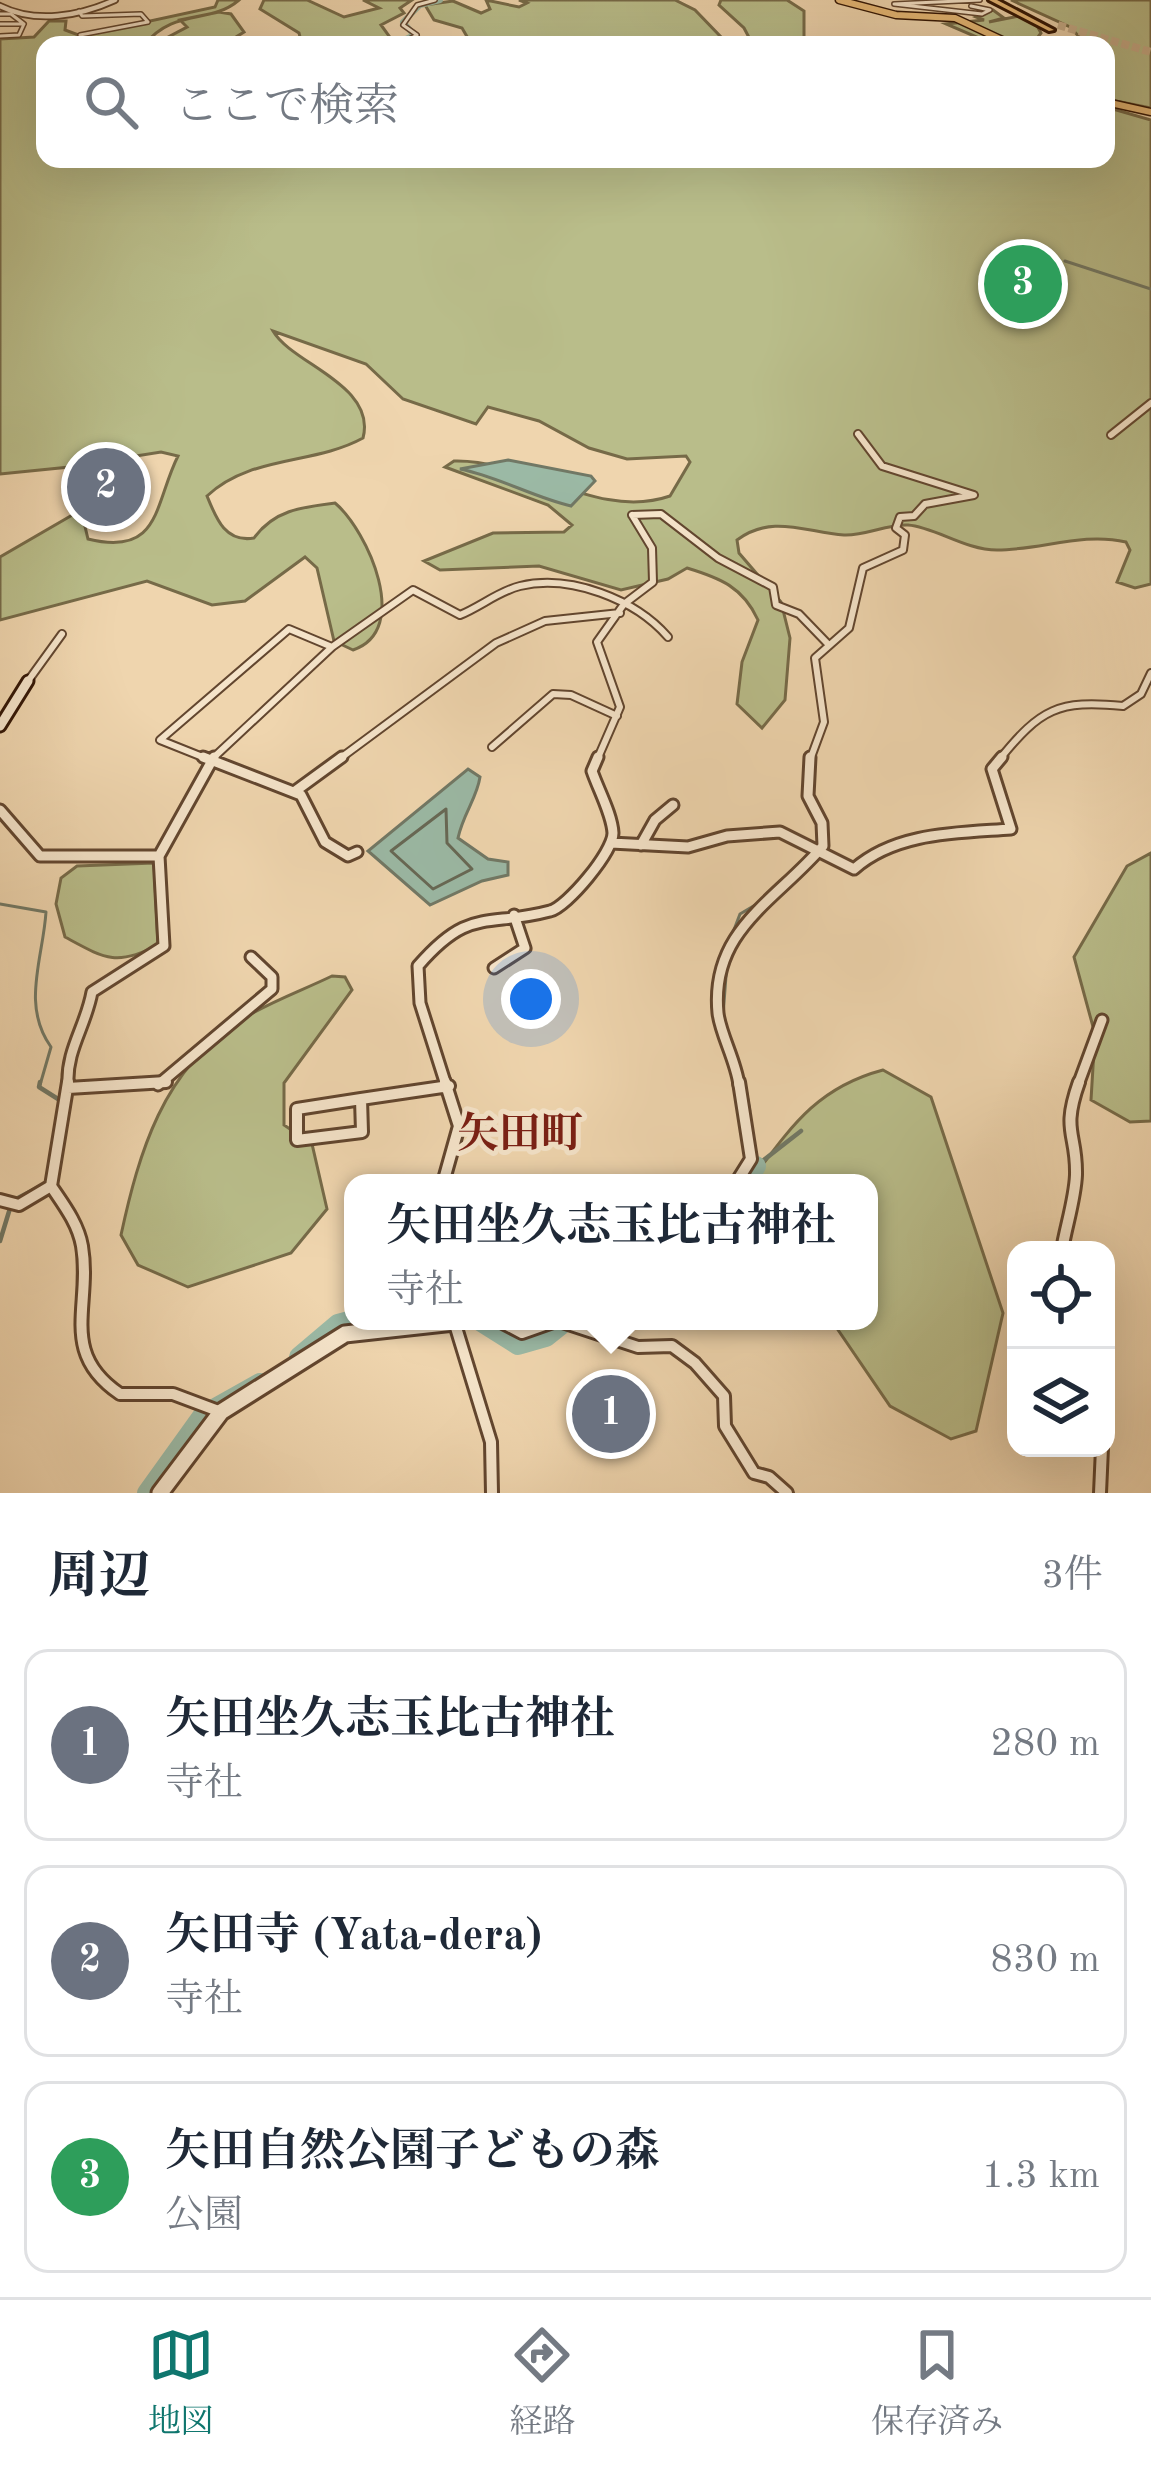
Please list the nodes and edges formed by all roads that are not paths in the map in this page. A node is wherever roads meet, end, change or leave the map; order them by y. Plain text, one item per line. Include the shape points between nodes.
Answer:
1 (116, 0) edge
2 (434, 0) edge
3 (839, 0) edge
4 (944, 0) edge
5 (1004, 0) edge
6 (928, 1) edge
7 (962, 1) edge
8 (985, 1) edge
9 (937, 8) junction
10 (990, 10) junction
11 (79, 11) junction
12 (3, 13) edge
13 (982, 14) junction
14 (914, 16) junction
15 (17, 19) junction
16 (22, 28) junction
17 (80, 34) dead end
18 (415, 36) edge
19 (994, 36) edge
20 (1115, 104) edge
21 (1151, 112) edge
22 (1151, 403) edge
23 (858, 434) dead end
24 (1111, 435) dead end
25 (622, 609) junction
26 (62, 634) dead end
27 (668, 638) dead end
28 (827, 644) junction
29 (332, 647) junction
30 (1151, 674) edge
31 (28, 682) joint
32 (1141, 694) junction
33 (1151, 700) edge
34 (616, 716) junction
35 (0, 726) edge
36 (492, 747) dead end
37 (207, 763) junction
38 (294, 792) junction
39 (673, 805) dead end
40 (0, 810) edge
41 (611, 843) junction
42 (640, 846) junction
43 (822, 850) junction
44 (357, 852) dead end
45 (159, 856) junction
46 (513, 914) junction
47 (251, 957) dead end
48 (494, 968) dead end
49 (1102, 1020) dead end
50 (449, 1086) junction
51 (68, 1088) junction
52 (361, 1099) junction
53 (446, 1174) edge
54 (742, 1174) edge
55 (51, 1186) junction
56 (8, 1202) edge
57 (1064, 1241) edge
58 (361, 1330) edge
59 (458, 1330) edge
60 (583, 1330) edge
61 (221, 1412) junction
62 (1102, 1457) edge
63 (160, 1493) edge
64 (492, 1493) edge
65 (787, 1493) edge
66 (1100, 1493) edge

1 - 11 street
2 - 18 street via 417,5 404,25
3 - 14 highway
4 - 6 street
4 - 7 street
5 - 8 highway via 1055,27
6 - 9 street via 894,4
7 - 8 street
8 - 10 street via 996,9
9 - 10 street
9 - 13 street
10 - 13 street
11 - 12 street
11 - 17 street via 141,14 148,22
12 - 15 street
12 - 15 street
12 - 16 street
12 - 16 street
13 - 14 street
14 - 19 highway via 955,18
15 - 16 street
20 - 21 highway
22 - 24 street
23 - 28 street via 882,466 974,495 900,518 903,550 862,568 850,628
25 - 27 street via 640,607
25 - 28 street via 653,582 652,548 632,515 661,514 718,558 763,579 776,605 799,614
25 - 29 street via 575,589 521,586 460,615 413,590
25 - 34 street via 597,642 619,702
25 - 38 street via 545,621 496,644
26 - 31 street
28 - 43 street via 815,658 824,722 808,761
29 - 37 street
29 - 37 street via 289,629 160,740
30 - 32 street
31 - 35 street
32 - 33 street
32 - 43 street via 1123,706 1057,705 1033,719 992,769 1011,829 877,849 854,869
34 - 36 street via 553,694
34 - 41 street via 592,771
37 - 38 street
37 - 45 street
38 - 44 street via 325,842 348,856
39 - 42 street
40 - 45 street via 40,856
41 - 42 street
41 - 46 street via 565,904
42 - 43 street via 688,848 771,831
43 - 54 street via 746,915 724,963 718,1016 734,1051 751,1159
45 - 51 street via 164,946 92,992 66,1058
46 - 48 street via 525,948
46 - 50 street via 444,936 418,966 420,1003
47 - 51 street via 272,977 272,989 165,1083
49 - 57 street via 1069,1110 1076,1172
50 - 52 street
50 - 53 street via 459,1126
51 - 55 street
52 - 52 street via 297,1109 298,1140 362,1132
55 - 56 street
55 - 61 street via 82,1244 78,1331 94,1372 120,1394 173,1394
58 - 61 street
59 - 64 street via 490,1442
60 - 65 street via 638,1347 672,1346 695,1363 724,1396 724,1426 754,1473
61 - 63 street
62 - 66 street

